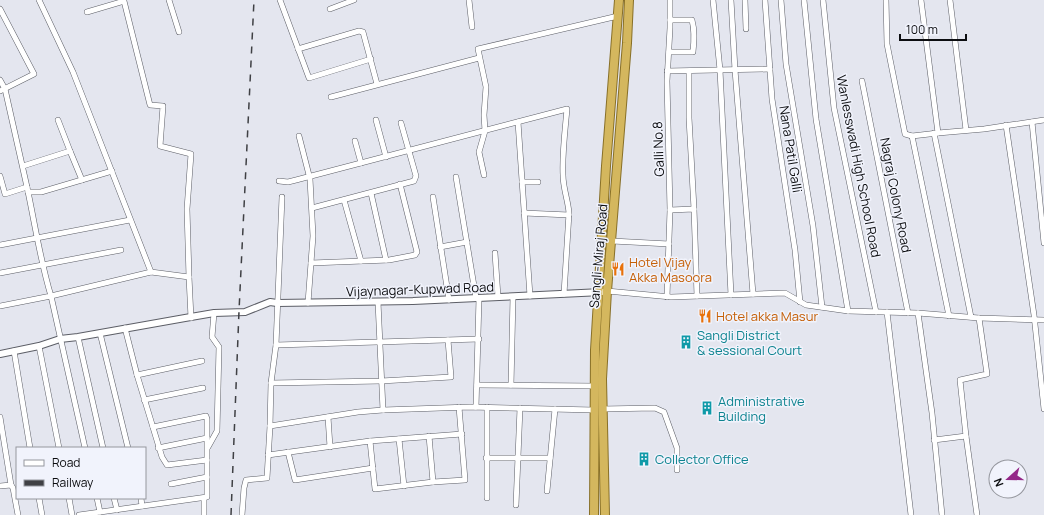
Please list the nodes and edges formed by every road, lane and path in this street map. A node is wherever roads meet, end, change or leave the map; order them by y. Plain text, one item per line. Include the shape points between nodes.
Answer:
1 (39, 0) edge
2 (125, 0) edge
3 (169, 0) edge
4 (280, 0) edge
5 (354, 0) edge
6 (469, 0) edge
7 (619, 0) edge
8 (629, 0) edge
9 (670, 0) edge
10 (713, 0) edge
11 (731, 0) edge
12 (745, 0) edge
13 (765, 0) edge
14 (782, 0) edge
15 (804, 0) edge
16 (823, 0) edge
17 (886, 0) edge
18 (921, 0) edge
19 (950, 0) edge
20 (0, 9) edge
21 (330, 9) dead end
22 (87, 12) dead end
23 (618, 16) junction
24 (670, 20) junction
25 (472, 27) dead end
26 (746, 29) dead end
27 (179, 32) dead end
28 (298, 49) junction
29 (668, 52) junction
30 (479, 58) junction
31 (371, 59) junction
32 (720, 70) junction
33 (735, 70) junction
34 (770, 70) junction
35 (667, 71) junction
36 (689, 71) junction
37 (0, 80) edge
38 (862, 80) dead end
39 (377, 84) junction
40 (2, 90) edge
41 (331, 97) dead end
42 (58, 120) dead end
43 (376, 120) dead end
44 (1044, 120) edge
45 (518, 122) junction
46 (1032, 122) junction
47 (401, 123) dead end
48 (1006, 126) junction
49 (966, 130) junction
50 (485, 131) junction
51 (936, 133) junction
52 (299, 136) dead end
53 (912, 136) junction
54 (355, 141) dead end
55 (70, 151) junction
56 (409, 151) junction
57 (386, 157) junction
58 (361, 163) junction
59 (23, 166) junction
60 (112, 171) junction
61 (484, 175) dead end
62 (0, 176) edge
63 (310, 177) junction
64 (456, 177) dead end
65 (82, 180) junction
66 (279, 181) dead end
67 (522, 182) junction
68 (538, 182) dead end
69 (400, 184) junction
70 (27, 190) junction
71 (371, 193) junction
72 (282, 197) dead end
73 (433, 197) dead end
74 (344, 200) junction
75 (312, 208) junction
76 (694, 209) junction
77 (670, 210) junction
78 (524, 213) junction
79 (569, 215) junction
80 (130, 220) junction
81 (38, 237) junction
82 (612, 241) junction
83 (467, 242) junction
84 (1044, 243) edge
85 (669, 244) junction
86 (0, 245) edge
87 (440, 247) junction
88 (121, 250) dead end
89 (495, 253) dead end
90 (386, 260) junction
91 (361, 261) junction
92 (311, 263) junction
93 (42, 265) junction
94 (151, 272) junction
95 (0, 273) edge
96 (189, 277) junction
97 (607, 291) junction
98 (598, 292) junction
99 (564, 294) junction
100 (753, 294) junction
101 (731, 295) junction
102 (51, 296) junction
103 (530, 296) junction
104 (697, 296) junction
105 (498, 297) junction
106 (513, 297) junction
107 (667, 297) junction
108 (478, 298) junction
109 (449, 300) junction
110 (378, 302) junction
111 (800, 302) junction
112 (308, 303) junction
113 (277, 304) junction
114 (0, 306) edge
115 (822, 307) junction
116 (848, 311) junction
117 (876, 312) junction
118 (887, 312) junction
119 (214, 313) junction
120 (908, 313) junction
121 (918, 313) junction
122 (949, 316) junction
123 (971, 317) junction
124 (190, 318) junction
125 (979, 318) junction
126 (1034, 319) junction
127 (1044, 320) edge
128 (124, 328) junction
129 (100, 333) junction
130 (78, 337) junction
131 (60, 339) junction
132 (479, 339) junction
133 (448, 340) junction
134 (380, 342) junction
135 (276, 345) junction
136 (39, 346) junction
137 (14, 351) junction
138 (0, 354) edge
139 (202, 360) dead end
140 (137, 375) junction
141 (382, 381) junction
142 (271, 383) junction
143 (477, 385) junction
144 (511, 385) junction
145 (595, 386) junction
146 (203, 388) dead end
147 (144, 400) junction
148 (459, 407) junction
149 (476, 407) junction
150 (487, 407) junction
151 (520, 408) junction
152 (555, 409) junction
153 (598, 409) junction
154 (1044, 409) edge
155 (383, 410) junction
156 (0, 417) edge
157 (328, 417) junction
158 (270, 426) junction
159 (153, 427) junction
160 (462, 434) junction
161 (429, 436) junction
162 (966, 436) junction
163 (207, 438) junction
164 (399, 439) junction
165 (934, 440) junction
166 (370, 441) junction
167 (30, 447) edge
168 (59, 447) edge
169 (85, 447) edge
170 (103, 447) edge
171 (128, 447) edge
172 (330, 447) junction
173 (158, 448) junction
174 (207, 448) junction
175 (288, 452) junction
176 (268, 455) junction
177 (486, 458) junction
178 (518, 458) junction
179 (550, 458) junction
180 (207, 460) junction
181 (373, 468) junction
182 (677, 470) dead end
183 (207, 477) junction
184 (433, 482) junction
185 (171, 484) dead end
186 (11, 485) junction
187 (0, 486) edge
188 (404, 486) junction
189 (548, 491) dead end
190 (204, 498) junction
191 (487, 498) dead end
192 (39, 499) edge
193 (69, 499) edge
194 (97, 499) edge
195 (114, 499) edge
196 (140, 499) edge
197 (516, 505) dead end
198 (142, 506) junction
199 (119, 511) edge
200 (100, 512) junction
201 (18, 515) edge
202 (42, 515) edge
203 (72, 515) edge
204 (79, 515) edge
205 (204, 515) edge
206 (242, 515) edge
207 (594, 515) edge
208 (605, 515) edge
209 (911, 515) edge
210 (942, 515) edge
211 (977, 515) edge

1 - 60 street via 73,72
2 - 22 street
2 - 96 street via 150,104 163,106 160,146 191,154 186,209
3 - 27 street
4 - 28 street
5 - 21 street
6 - 25 street
7 - 23 highway, Sangli-Miraj Road
8 - 82 highway, Sangli-Miraj Road
9 - 24 street, Galli No.8
10 - 32 street
11 - 33 street
12 - 26 street
13 - 34 street, Nana Patil Galli
14 - 115 street via 786,64 813,226
15 - 116 street via 816,119
16 - 117 street, Wanlesswadi High School Road via 834,108
17 - 53 street via 887,44 905,134
18 - 51 street
19 - 49 street
20 - 40 street via 34,74
23 - 30 street via 478,50
23 - 98 highway, Sangli-Miraj Road
24 - 29 street, Galli No.8
24 - 29 street via 692,20 694,42 693,52
28 - 31 street via 309,78
28 - 31 street via 359,31 363,32
29 - 35 street, Galli No.8
30 - 39 street
30 - 50 street via 486,87
31 - 39 street
32 - 33 street
32 - 36 street
32 - 101 street
33 - 34 street
33 - 100 street
34 - 111 street, Nana Patil Galli
35 - 36 street
35 - 77 street, Galli No.8
36 - 76 street
37 - 40 street
38 - 120 street, Nagraj Colony Road
39 - 41 street
40 - 59 street
42 - 55 street
43 - 57 street
44 - 46 street
45 - 50 street
45 - 67 street
45 - 79 street via 567,109 563,174
46 - 48 street
46 - 84 street
47 - 56 street
48 - 49 street
48 - 126 street
49 - 51 street
50 - 56 street
50 - 61 street via 479,152
51 - 53 street
51 - 123 street
52 - 63 street
53 - 122 street
54 - 58 street
55 - 59 street
55 - 65 street
56 - 57 street
56 - 69 street via 416,176 414,181
57 - 58 street
58 - 63 street
59 - 70 street
60 - 65 street
60 - 80 street
62 - 70 street via 5,194
63 - 66 street via 288,182
63 - 75 street
64 - 83 street
65 - 70 street via 41,192
67 - 68 street
67 - 78 street
69 - 71 street
69 - 90 street via 417,252 411,256
70 - 81 street
71 - 74 street
71 - 90 street
72 - 113 street
73 - 87 street
74 - 75 street
74 - 91 street
75 - 92 street
76 - 77 street
76 - 104 street
77 - 85 street, Galli No.8
78 - 79 street
78 - 103 street
79 - 99 street
80 - 81 street
80 - 94 street
81 - 86 street
81 - 93 street
82 - 85 street
82 - 97 highway, Sangli-Miraj Road
83 - 87 street
83 - 108 street
85 - 107 street, Galli No.8
87 - 109 street
88 - 93 street
89 - 105 street
90 - 91 street
91 - 92 street
92 - 112 street
93 - 95 street
93 - 102 street
94 - 96 street
94 - 102 street
96 - 124 street
97 - 98 street, Vijaynagar-Kupwad Road
97 - 107 street
97 - 153 highway, Sangli-Miraj Road
98 - 99 street, Vijaynagar-Kupwad Road
98 - 145 highway, Sangli-Miraj Road
99 - 103 street, Vijaynagar-Kupwad Road
100 - 101 street
100 - 111 street via 785,293
101 - 104 street
102 - 114 street
102 - 131 street
103 - 106 street, Vijaynagar-Kupwad Road
104 - 107 street
105 - 106 street, Vijaynagar-Kupwad Road
105 - 108 street, Vijaynagar-Kupwad Road
106 - 144 street
108 - 109 street, Vijaynagar-Kupwad Road
108 - 132 street
109 - 110 street, Vijaynagar-Kupwad Road
110 - 112 street, Vijaynagar-Kupwad Road
110 - 134 street
111 - 115 street
112 - 113 street, Vijaynagar-Kupwad Road
113 - 119 street, Vijaynagar-Kupwad Road via 270,302 245,312
113 - 135 street
115 - 116 street
116 - 117 street
117 - 118 street
118 - 120 street
118 - 209 street
119 - 124 street
119 - 174 street via 212,337 219,347 217,431
120 - 121 street
121 - 122 street
121 - 165 street
122 - 123 street
123 - 125 street
124 - 128 street
125 - 126 street
125 - 162 street via 987,374 960,380
126 - 127 street
126 - 154 street
128 - 129 street
128 - 140 street
129 - 130 street
129 - 171 street
130 - 131 street
130 - 170 street
131 - 136 street
131 - 169 street
132 - 133 street
132 - 143 street
133 - 134 street
133 - 141 street via 451,377
134 - 135 street
134 - 141 street
135 - 142 street
136 - 137 street
136 - 168 street
137 - 138 street
137 - 167 street
139 - 140 street
140 - 147 street
141 - 142 street
141 - 155 street
142 - 158 street
143 - 144 street
143 - 149 street
144 - 145 street
145 - 153 highway, Sangli-Miraj Road
146 - 147 street
147 - 159 street
148 - 149 street
148 - 155 street
148 - 160 street
149 - 150 street
150 - 151 street
150 - 177 street
151 - 152 street
151 - 178 street
152 - 153 street
152 - 179 street
153 - 182 street via 655,408 664,412 677,448
153 - 207 highway, Sangli-Miraj Road
153 - 208 highway, Sangli-Miraj Road
155 - 157 street
156 - 186 street
157 - 158 street
157 - 172 street
158 - 176 street
159 - 163 street via 206,416
159 - 173 street
160 - 161 street
160 - 184 street via 465,480
161 - 164 street
161 - 184 street
162 - 165 street
162 - 211 street
163 - 173 street
163 - 174 street
164 - 166 street
164 - 188 street
165 - 210 street
166 - 172 street
166 - 181 street
172 - 175 street
173 - 180 street via 167,465
174 - 180 street
175 - 176 street
175 - 181 street via 295,480
176 - 206 street via 267,478 246,480
177 - 178 street
177 - 191 street
178 - 179 street
178 - 197 street
179 - 189 street
180 - 183 street
181 - 188 street via 375,489
183 - 185 street
183 - 190 street via 207,497
184 - 188 street
186 - 187 street
186 - 201 street
190 - 198 street
190 - 205 street
192 - 202 street
193 - 203 street
194 - 200 street
195 - 199 street
196 - 198 street
198 - 199 street
199 - 200 street
200 - 204 street

